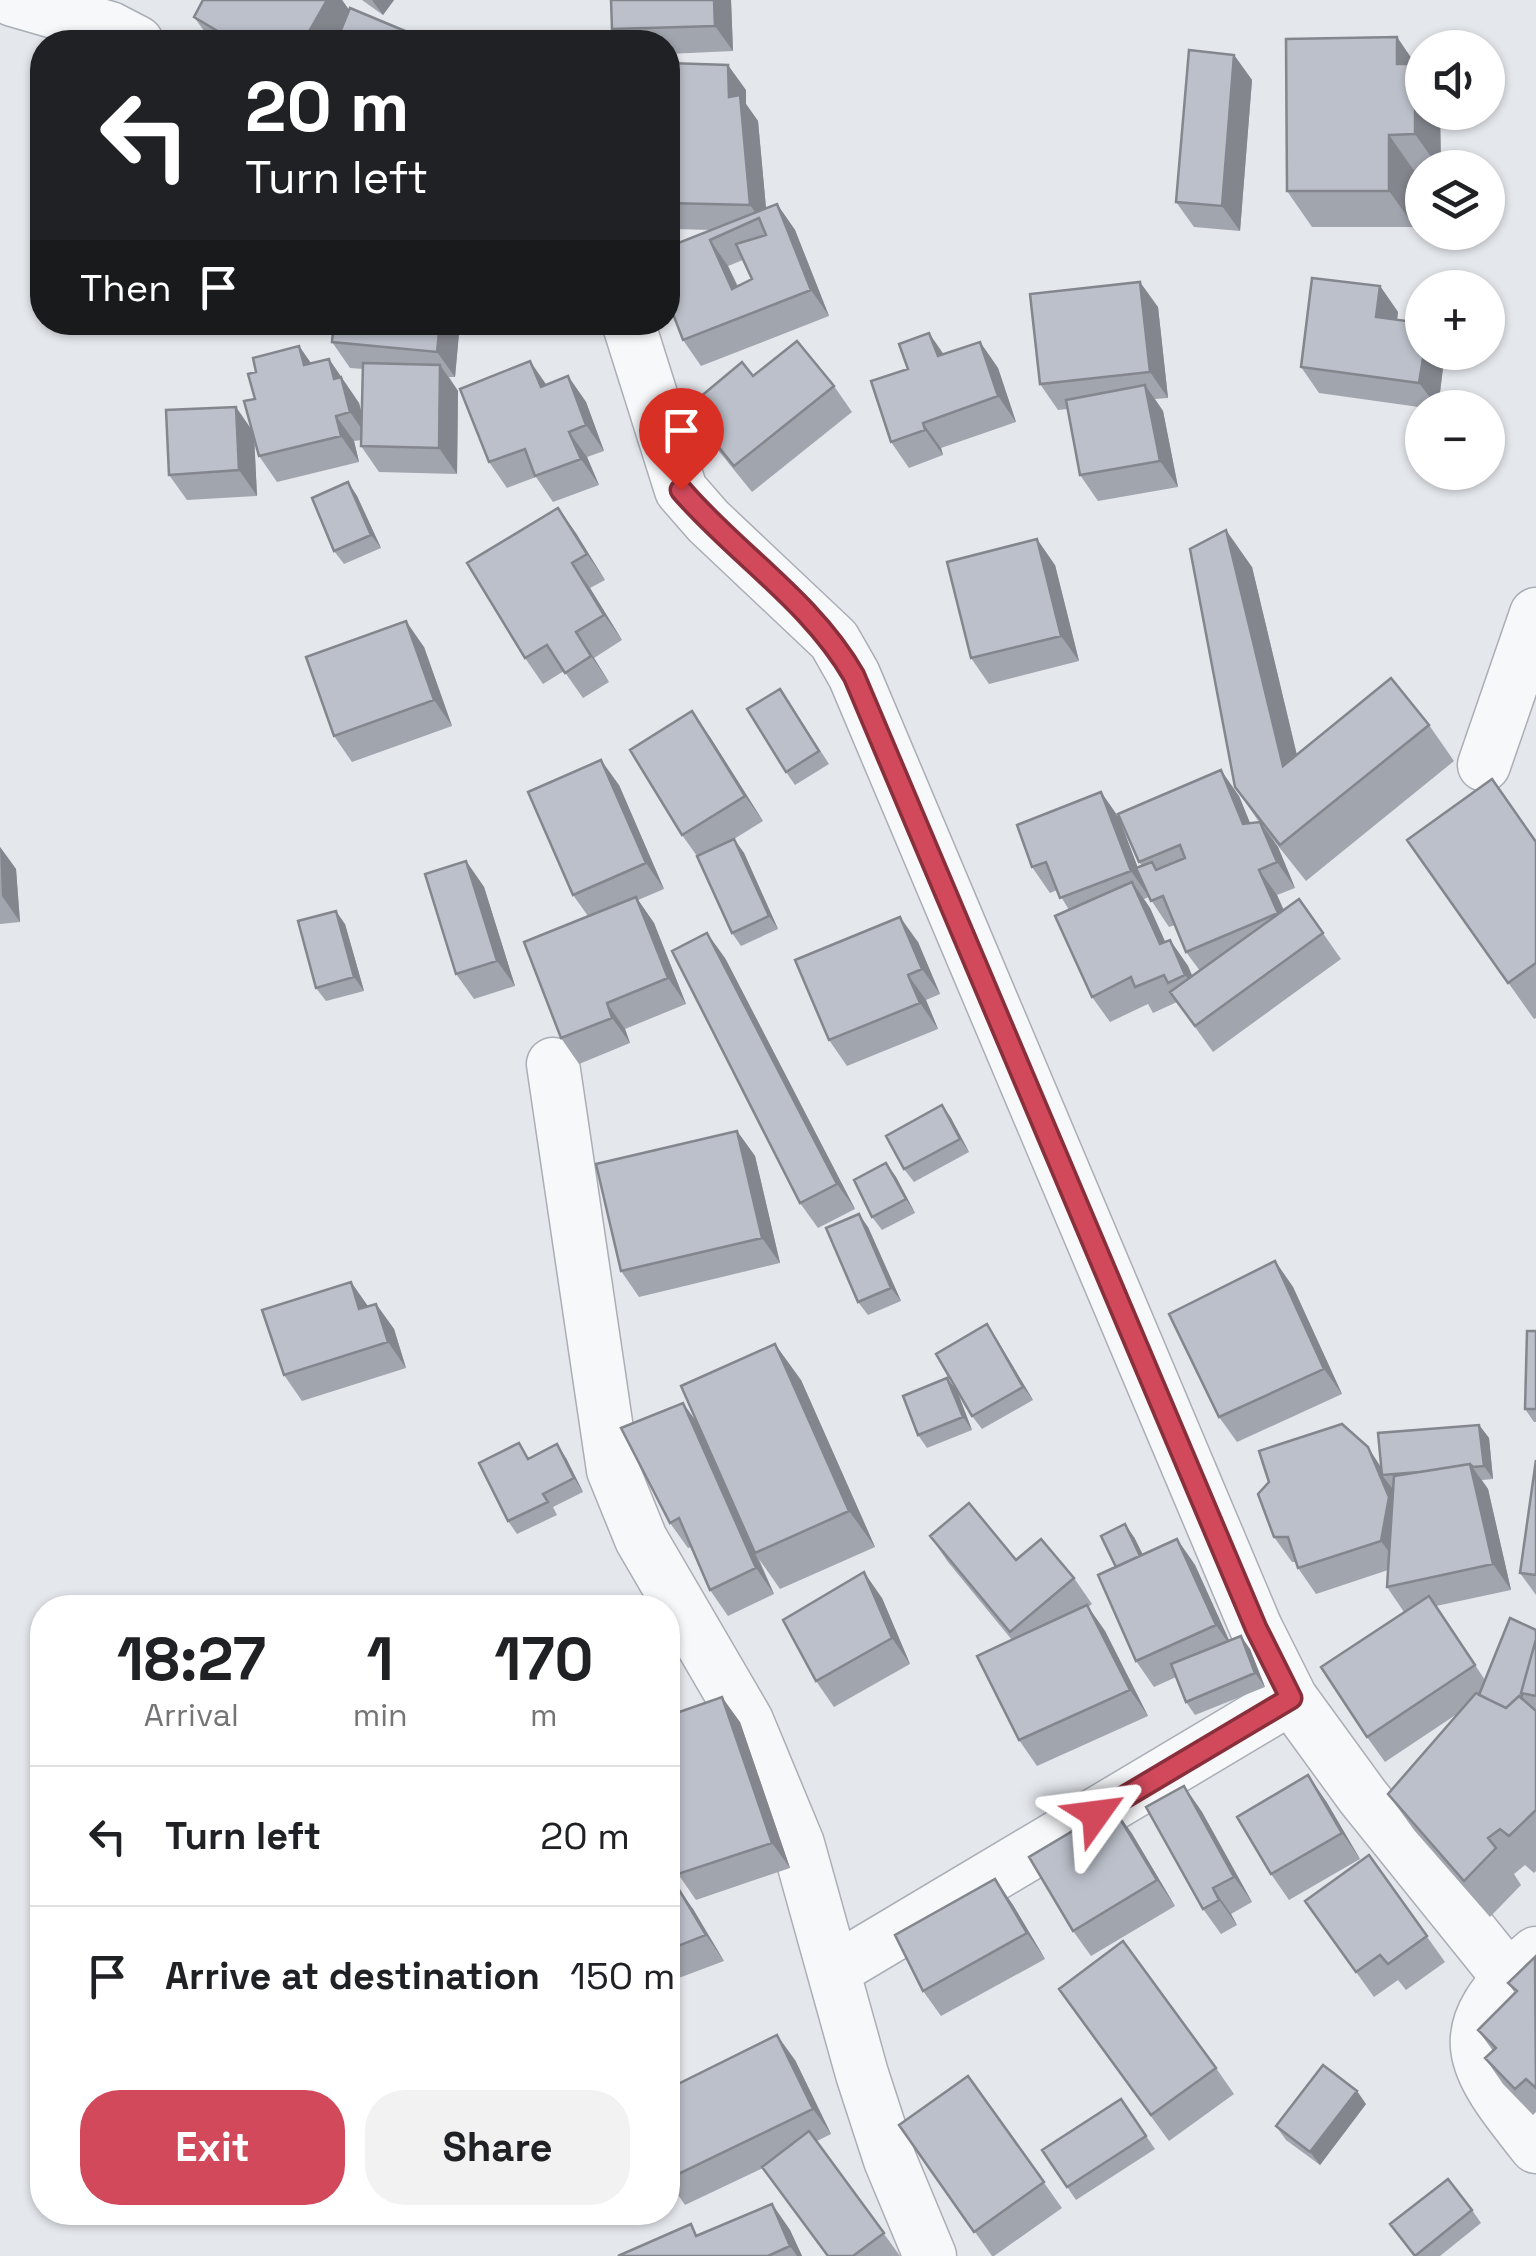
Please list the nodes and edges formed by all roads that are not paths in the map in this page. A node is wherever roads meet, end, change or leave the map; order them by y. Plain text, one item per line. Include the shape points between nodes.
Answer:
1 (13, 0) edge
2 (114, 30) edge
3 (632, 335) edge
4 (1536, 614) edge
5 (1484, 766) dead end
6 (553, 1064) dead end
7 (674, 1595) edge
8 (680, 1605) edge
9 (1291, 1698) junction
10 (1522, 1965) edge
11 (836, 1969) junction
12 (1536, 2148) edge
13 (930, 2256) edge

1 - 2 street
3 - 9 street via 681,490 834,640 854,676
4 - 5 street
6 - 7 street via 613,1470
8 - 11 street via 747,1720 798,1844
9 - 10 street via 1363,1797
9 - 11 street
10 - 12 street via 1478,2020 1476,2059
11 - 13 street via 890,2160

